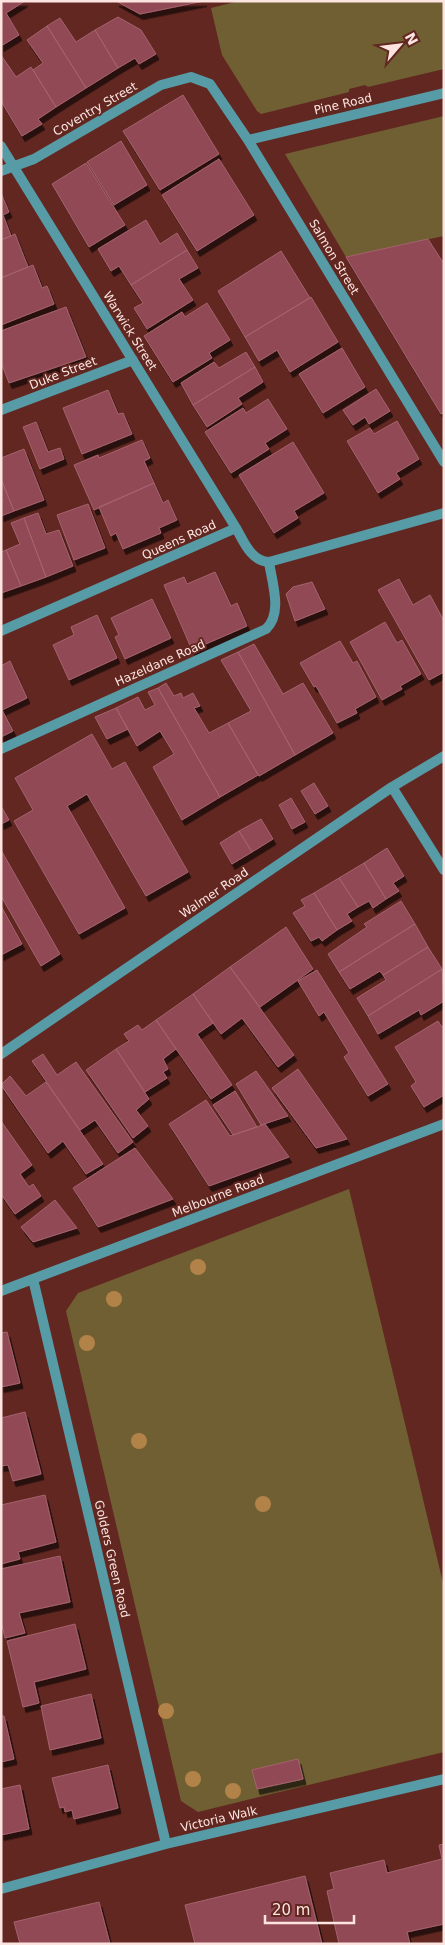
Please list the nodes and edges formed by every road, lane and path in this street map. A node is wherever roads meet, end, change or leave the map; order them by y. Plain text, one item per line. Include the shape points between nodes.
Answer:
1 (191, 77) joint
2 (444, 93) edge
3 (248, 140) junction
4 (1, 146) edge
5 (13, 166) junction
6 (1, 171) edge
7 (134, 360) junction
8 (1, 410) edge
9 (444, 462) edge
10 (444, 513) edge
11 (236, 528) junction
12 (268, 562) junction
13 (1, 631) edge
14 (1, 749) edge
15 (444, 756) edge
16 (392, 787) junction
17 (444, 870) edge
18 (1, 1054) edge
19 (444, 1124) edge
20 (33, 1279) junction
21 (1, 1290) edge
22 (444, 1779) edge
23 (166, 1844) junction
24 (1, 1889) edge

1 - 3 street, Salmon Street via 210,84
1 - 5 street, Coventry Street via 162,85 34,159
2 - 3 street, Pine Road
3 - 9 street, Salmon Street
4 - 5 street, Warwick Street
5 - 6 street, Coventry Street
5 - 7 street, Warwick Street
7 - 8 street, Duke Street
7 - 11 street, Warwick Street
10 - 12 street
11 - 12 street, Queens Road via 250,552 261,562
11 - 13 street, Queens Road
12 - 14 street, Hazeldane Road via 276,614 266,629
15 - 16 street, Walmer Road
16 - 17 street
16 - 18 street, Walmer Road
19 - 20 street, Melbourne Road
20 - 21 street, Melbourne Road
20 - 23 street, Golders Green Road
22 - 23 street, Victoria Walk
23 - 24 street, Victoria Walk

